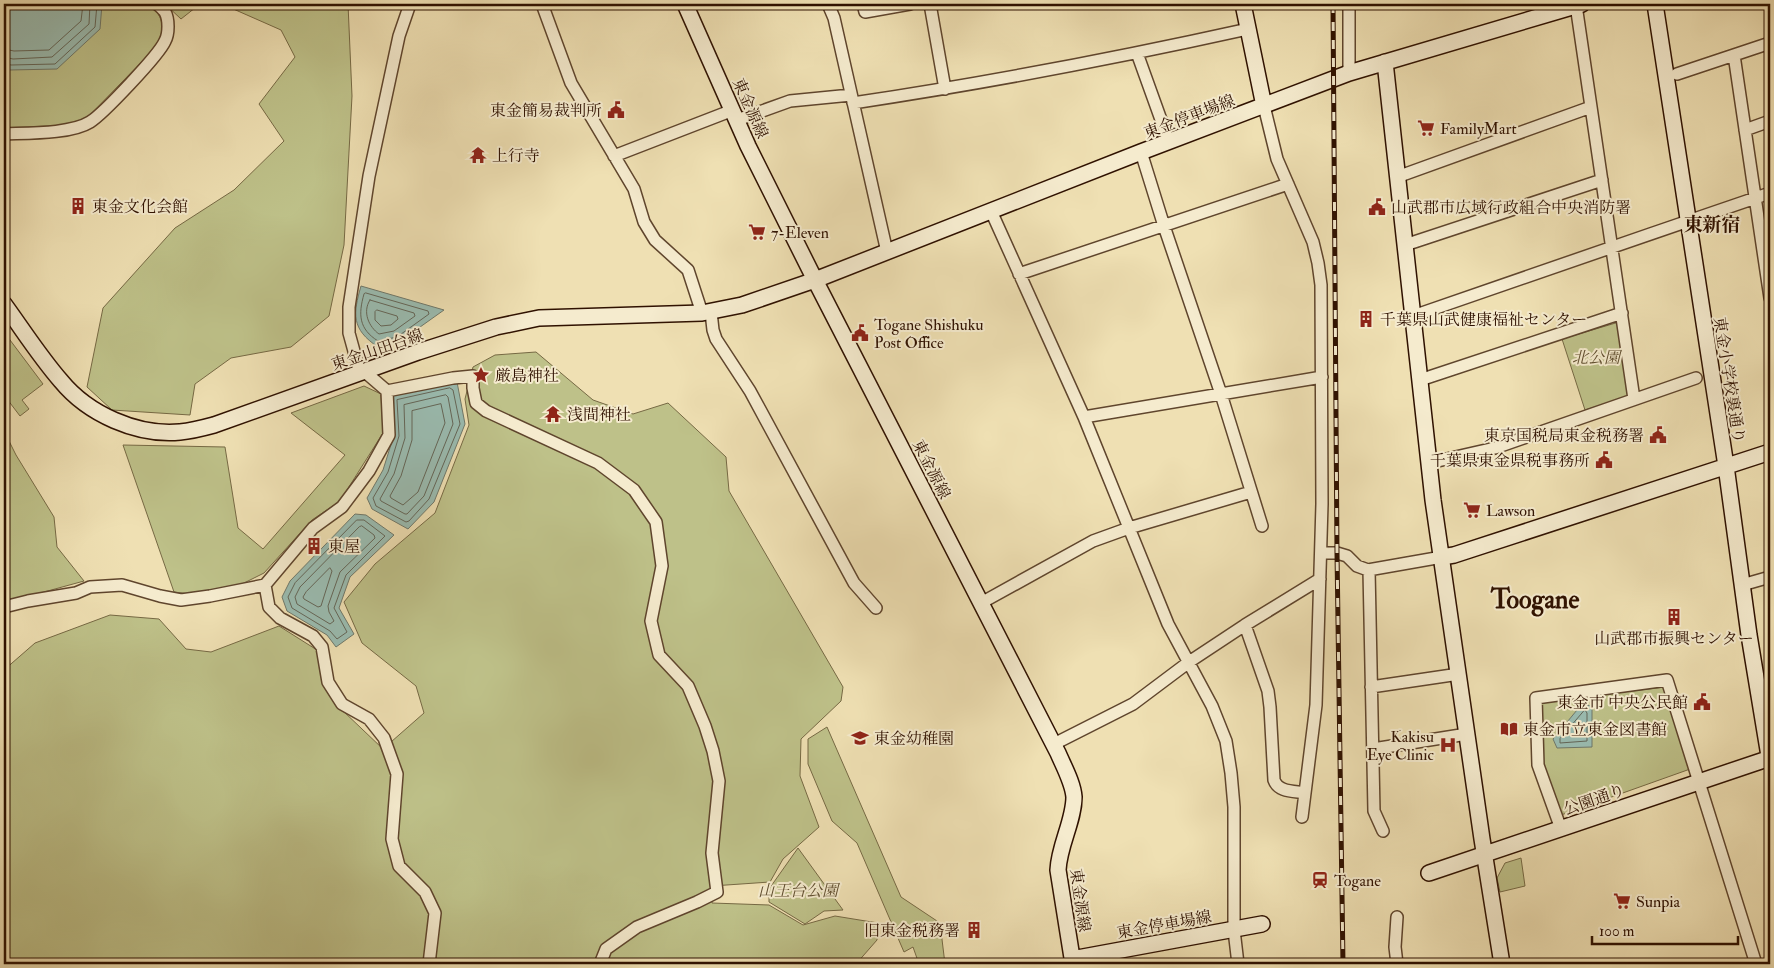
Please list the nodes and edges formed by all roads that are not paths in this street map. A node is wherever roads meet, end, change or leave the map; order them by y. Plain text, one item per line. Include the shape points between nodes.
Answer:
1 (157, 4) edge
2 (410, 4) edge
3 (542, 4) edge
4 (685, 4) edge
5 (828, 4) edge
6 (863, 4) edge
7 (910, 4) edge
8 (930, 4) edge
9 (1243, 4) edge
10 (1348, 4) edge
11 (1655, 4) edge
12 (1579, 5) edge
13 (1248, 29) junction
14 (1770, 43) edge
15 (1137, 53) junction
16 (1734, 55) junction
17 (1385, 62) junction
18 (1349, 73) junction
19 (1677, 74) dead end
20 (945, 89) junction
21 (852, 99) junction
22 (1264, 106) junction
23 (1591, 107) junction
24 (735, 115) junction
25 (1770, 121) edge
26 (1745, 130) junction
27 (4, 134) edge
28 (1169, 142) junction
29 (1141, 152) junction
30 (614, 156) junction
31 (1397, 177) junction
32 (1602, 180) junction
33 (1288, 184) junction
34 (1770, 193) edge
35 (1755, 198) junction
36 (991, 211) junction
37 (1689, 222) junction
38 (1164, 226) junction
39 (1405, 245) junction
40 (1611, 246) junction
41 (887, 252) junction
42 (1768, 264) edge
43 (1020, 274) junction
44 (815, 280) junction
45 (1770, 298) edge
46 (4, 304) edge
47 (706, 312) junction
48 (1622, 313) junction
49 (1413, 316) junction
50 (362, 373) junction
51 (1322, 377) junction
52 (1696, 378) dead end
53 (1420, 380) junction
54 (387, 391) junction
55 (1221, 394) junction
56 (1634, 399) junction
57 (1084, 417) junction
58 (1770, 452) edge
59 (1429, 463) junction
60 (1726, 466) junction
61 (1251, 492) junction
62 (1262, 526) dead end
63 (1129, 528) junction
64 (1321, 553) junction
65 (1442, 557) junction
66 (1370, 570) junction
67 (1770, 577) edge
68 (1320, 579) junction
69 (265, 585) junction
70 (1742, 585) junction
71 (981, 603) junction
72 (4, 608) edge
73 (876, 608) dead end
74 (1245, 625) junction
75 (1189, 662) junction
76 (1459, 674) junction
77 (1372, 687) junction
78 (1467, 734) junction
79 (1054, 744) junction
80 (1373, 749) junction
81 (1770, 760) edge
82 (1700, 782) junction
83 (1305, 793) junction
84 (1302, 817) dead end
85 (1560, 829) junction
86 (1383, 831) dead end
87 (1484, 855) junction
88 (1429, 874) dead end
89 (1397, 917) dead end
90 (1262, 924) dead end
91 (1234, 930) junction
92 (1073, 961) edge
93 (429, 964) edge
94 (600, 964) edge
95 (1238, 964) edge
96 (1397, 964) edge
97 (1502, 964) edge
98 (1756, 964) edge

1 - 27 street via 165,11 166,40 140,72 90,122 69,129
2 - 50 street via 399,36 369,176 350,299 349,333
3 - 30 street via 571,83
4 - 24 main road, 東金源線
5 - 21 street
6 - 7 street via 865,12
8 - 20 street
9 - 13 main road
10 - 18 street
11 - 37 main road, 東金小学校裏通り
12 - 17 main road, 東金停車場線
12 - 23 street
13 - 15 street
13 - 22 main road
14 - 16 street
15 - 20 street
15 - 28 street
16 - 19 street
16 - 26 street
17 - 18 main road, 東金停車場線
17 - 31 main road
18 - 22 main road, 東金停車場線
20 - 21 street
21 - 24 street via 790,101
21 - 41 street
22 - 28 main road, 東金停車場線
22 - 33 street via 1277,159
23 - 31 street
23 - 32 street
24 - 30 street
24 - 44 main road, 東金源線
25 - 26 street
26 - 35 street
28 - 29 main road, 東金停車場線
29 - 36 main road, 東金停車場線
29 - 38 street
30 - 47 street via 634,189 644,222 656,240 688,270
31 - 39 main road
32 - 39 street
32 - 40 street
33 - 38 street
33 - 51 street via 1304,219 1318,264
34 - 35 street
35 - 37 street
35 - 42 street
36 - 41 main road, 東金停車場線
36 - 43 street
37 - 40 street
37 - 60 main road, 東金小学校裏通り
38 - 43 street
38 - 55 street
39 - 49 main road
40 - 48 street
40 - 49 street
41 - 44 main road, 東金停車場線
42 - 45 street
43 - 57 street
44 - 47 main road, 東金山田台線 via 742,305
44 - 71 main road, 東金源線
46 - 50 main road, 東金山田台線 via 62,382 82,402 117,422 143,430 179,432 214,426
47 - 50 main road, 東金山田台線 via 539,318 496,327
47 - 73 street via 716,339 769,426 854,584
48 - 53 street
48 - 56 street
49 - 53 main road
50 - 54 street
51 - 55 street
51 - 64 street
52 - 56 street
53 - 59 main road
54 - 69 street via 389,436 369,471 342,507 313,528
54 - 94 street via 473,376 476,403 486,411 598,463 634,490 656,522 662,566 651,621 659,655 688,686 713,751 719,781 712,853 717,892 636,927 606,949
55 - 57 street
55 - 61 street
56 - 59 street via 1495,448
57 - 63 street
58 - 60 main road
59 - 65 main road
60 - 65 main road
60 - 70 main road, 東金小学校裏通り
61 - 62 street
61 - 63 street
63 - 71 street via 1093,541
63 - 75 street via 1168,624
64 - 66 street via 1347,556 1357,566
64 - 68 street
65 - 66 street
65 - 76 main road
66 - 77 street
67 - 70 street
68 - 74 street
68 - 83 street via 1316,705
69 - 72 street via 181,600 122,585 90,587 76,593
69 - 93 street via 269,606 274,612 313,636 322,647 328,682 342,704 369,719 384,738 397,774 392,839 399,866 425,892 435,913
70 - 81 main road, 東金小学校裏通り
71 - 79 main road, 東金源線
74 - 75 street
74 - 83 street via 1268,691 1276,786
75 - 79 street via 1133,704
75 - 91 street via 1226,741 1234,807
76 - 77 street
76 - 78 main road
77 - 80 street
78 - 80 street
78 - 87 main road
79 - 92 main road, 東金源線 via 1074,798 1058,860
80 - 86 street via 1374,811
81 - 82 main road, 公園通り
82 - 85 main road, 公園通り
82 - 85 street via 1667,680 1536,698 1538,765
82 - 98 street
83 - 84 street
85 - 87 main road, 公園通り
87 - 88 main road, 公園通り
87 - 97 main road
89 - 96 street
90 - 91 main road, 東金停車場線
91 - 92 main road, 東金停車場線
91 - 95 street

